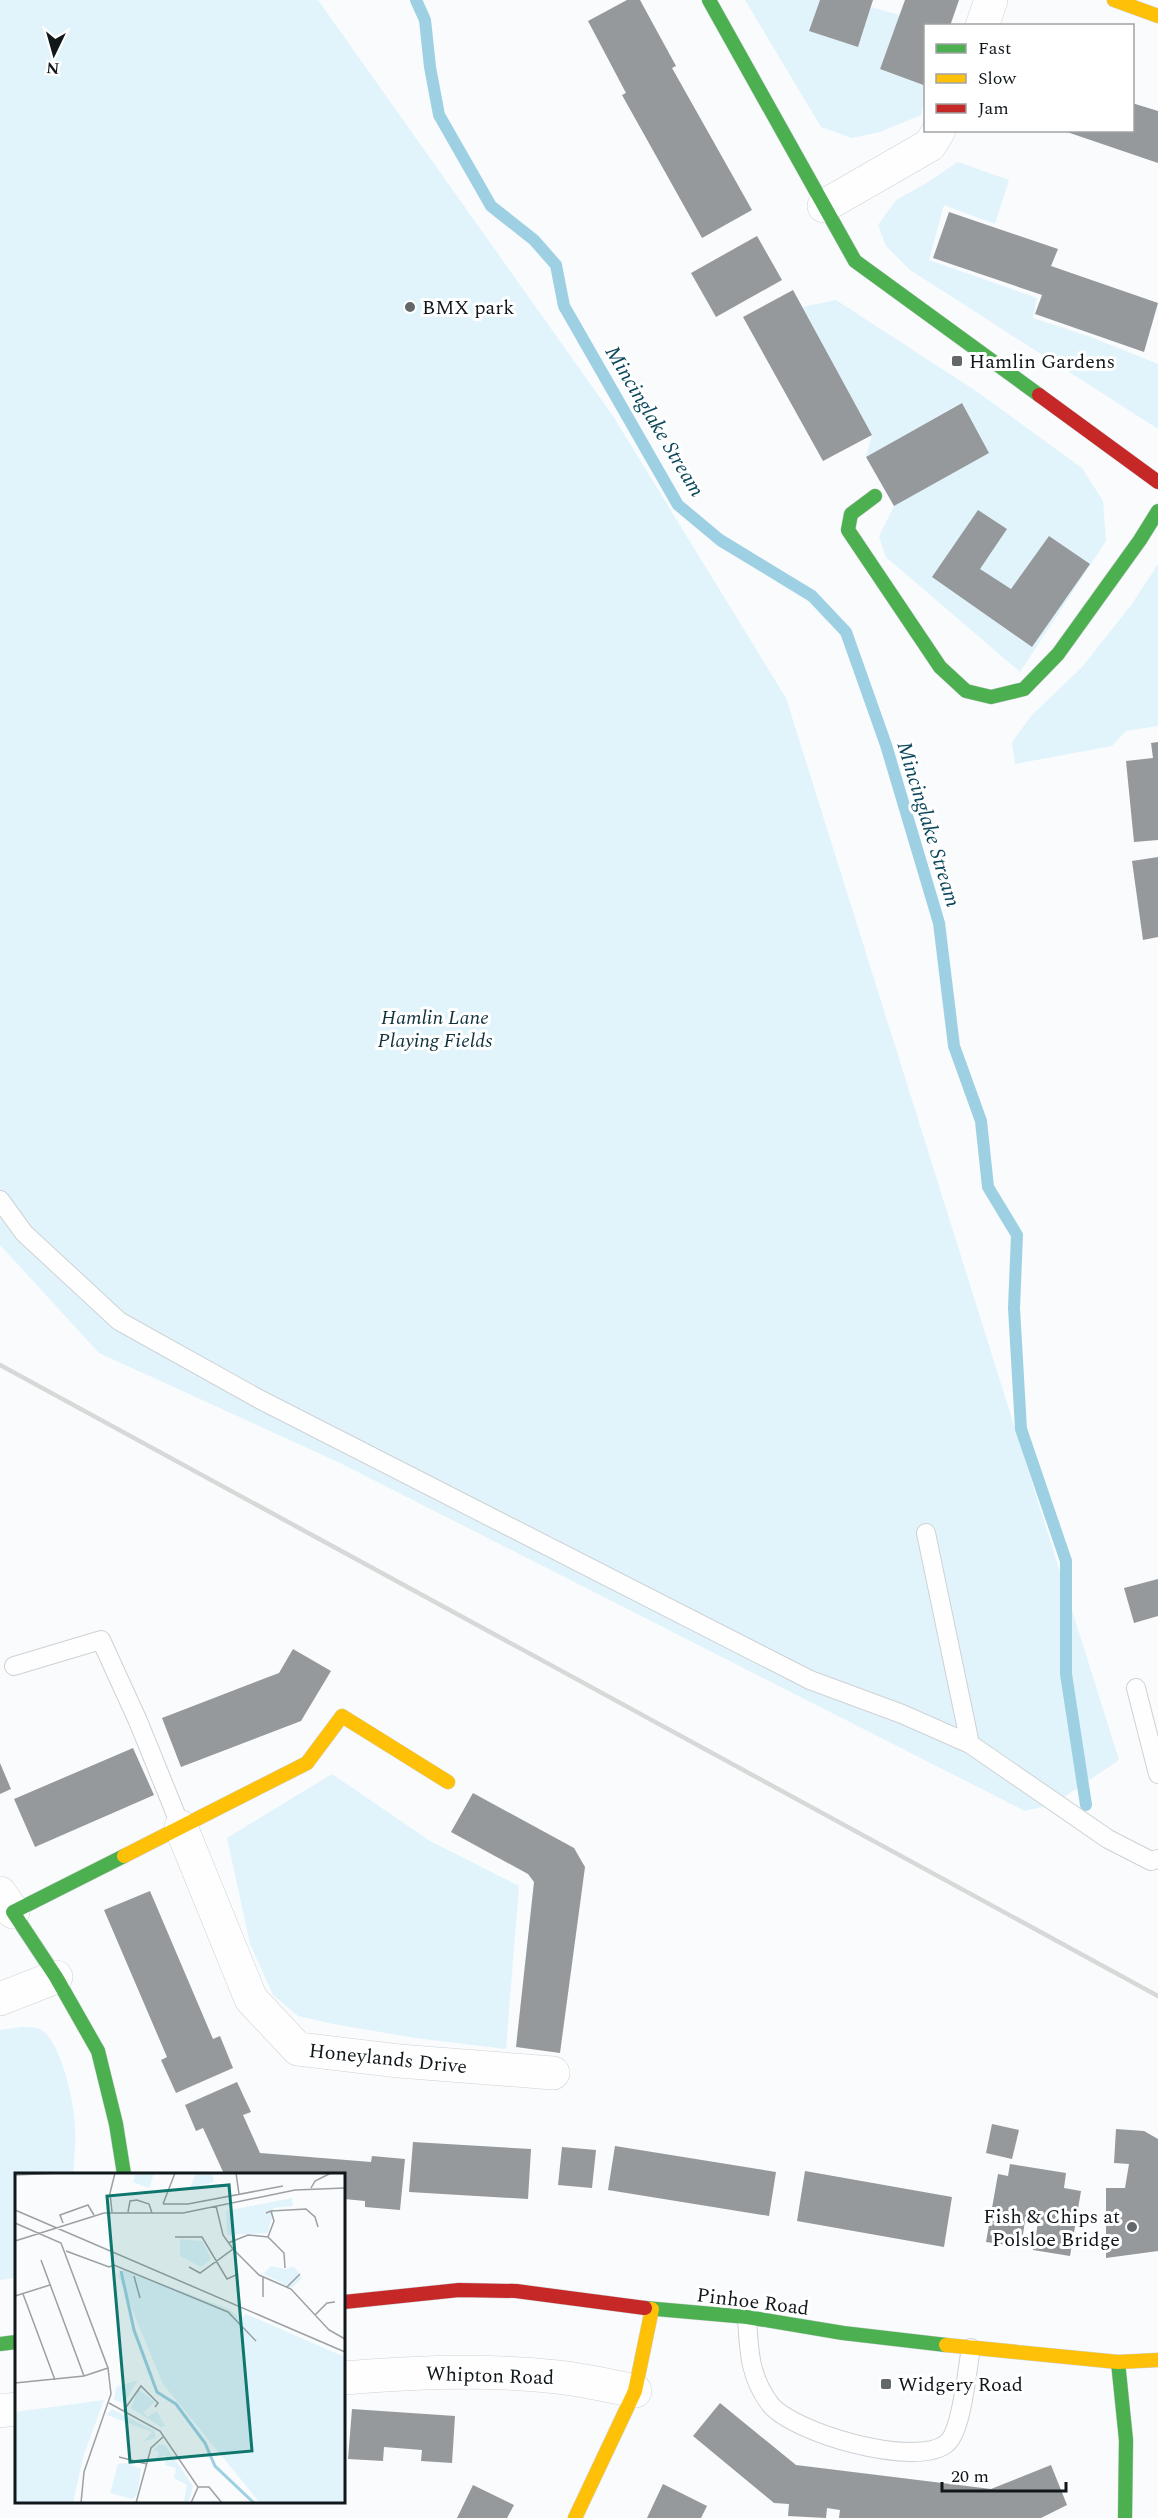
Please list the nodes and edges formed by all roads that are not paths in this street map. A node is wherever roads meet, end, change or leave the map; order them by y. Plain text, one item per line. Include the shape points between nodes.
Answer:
1 (709, 0) edge
2 (991, 0) edge
3 (1114, 0) edge
4 (1158, 16) edge
5 (983, 24) edge
6 (938, 132) edge
7 (824, 206) junction
8 (1158, 482) edge
9 (875, 496) dead end
10 (1158, 511) edge
11 (0, 1200) edge
12 (926, 1533) dead end
13 (14, 1666) dead end
14 (1136, 1688) dead end
15 (970, 1744) junction
16 (1158, 1774) edge
17 (448, 1782) dead end
18 (181, 1827) junction
19 (1158, 1859) edge
20 (7, 1903) edge
21 (56, 1977) junction
22 (0, 1999) edge
23 (553, 2073) dead end
24 (124, 2173) edge
25 (345, 2302) edge
26 (652, 2309) junction
27 (747, 2317) junction
28 (15, 2342) edge
29 (0, 2344) edge
30 (971, 2348) junction
31 (1158, 2360) edge
32 (1118, 2361) junction
33 (345, 2378) edge
34 (635, 2391) junction
35 (15, 2409) edge
36 (0, 2411) edge
37 (575, 2518) edge
38 (1125, 2518) edge

1 - 7 street
2 - 5 street
3 - 4 street
6 - 7 street via 930,145
7 - 8 street via 855,261
9 - 10 street via 851,514 848,530 940,667 966,691 991,697 1024,689 1058,654
11 - 15 lane via 24,1233 119,1321 259,1399 810,1680
12 - 15 lane
13 - 18 lane via 101,1640
14 - 16 lane
15 - 19 lane via 1108,1839 1151,1861
17 - 18 street via 342,1716 307,1763
18 - 20 street
18 - 23 street, Honeylands Drive via 251,1999 298,2049
20 - 21 street
21 - 22 street
21 - 24 street via 98,2051
25 - 26 street, Pinhoe Road via 459,2290 516,2291
26 - 27 street, Pinhoe Road
26 - 34 street
27 - 30 street, Pinhoe Road
27 - 30 lane via 751,2369 771,2405 798,2425 881,2451 926,2452 947,2444 959,2423
28 - 29 street
30 - 32 street, Pinhoe Road
31 - 32 street, Pinhoe Road
32 - 38 street via 1126,2423
33 - 34 street, Whipton Road via 477,2372 559,2377
34 - 37 street
35 - 36 street

